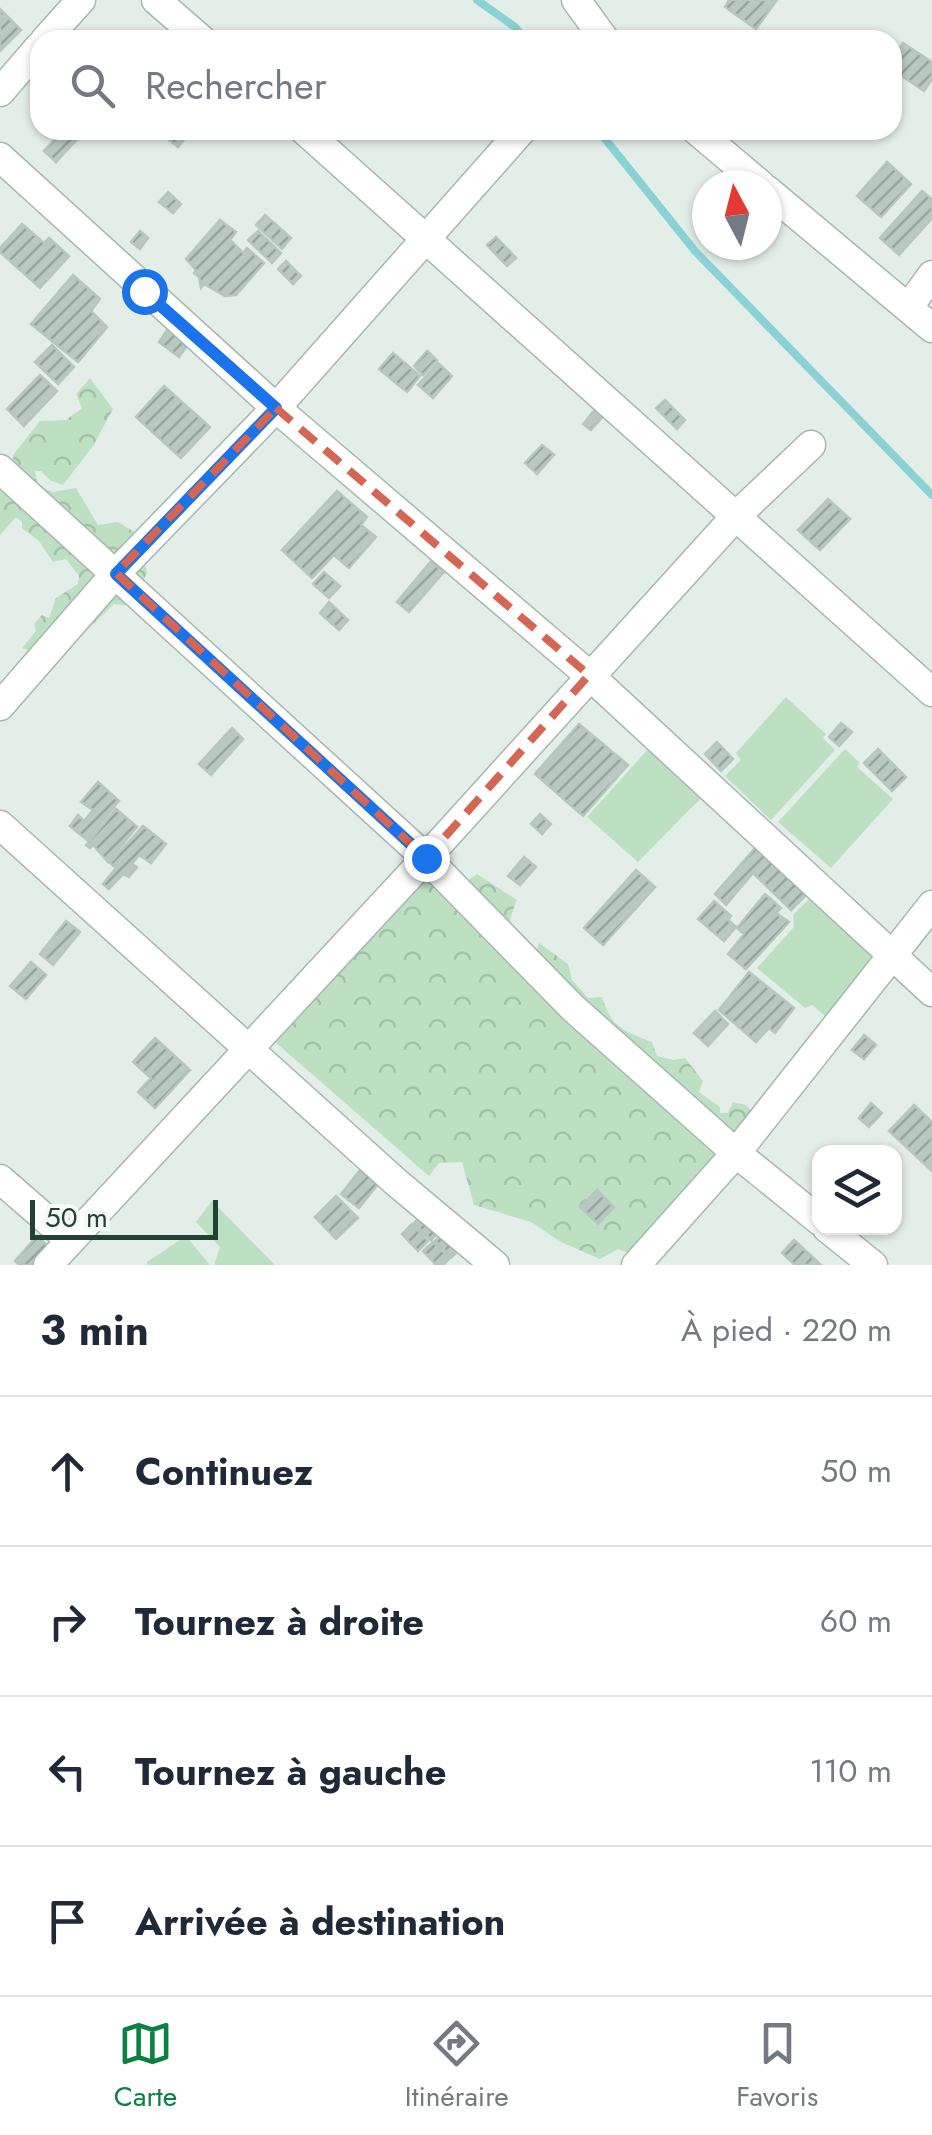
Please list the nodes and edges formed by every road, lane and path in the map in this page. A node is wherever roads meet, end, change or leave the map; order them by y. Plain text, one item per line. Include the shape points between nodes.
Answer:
1 (80, 0) edge
2 (156, 0) edge
3 (576, 0) edge
4 (54, 30) edge
5 (190, 30) edge
6 (598, 30) edge
7 (30, 58) edge
8 (0, 92) edge
9 (315, 140) edge
10 (513, 140) edge
11 (708, 140) edge
12 (0, 158) edge
13 (743, 170) edge
14 (782, 203) edge
15 (425, 240) junction
16 (932, 276) edge
17 (908, 308) junction
18 (932, 328) edge
19 (276, 408) junction
20 (811, 445) dead end
21 (0, 470) edge
22 (735, 517) junction
23 (116, 574) junction
24 (589, 675) junction
25 (932, 692) edge
26 (0, 706) edge
27 (0, 824) edge
28 (426, 858) junction
29 (932, 905) edge
30 (890, 956) junction
31 (932, 992) edge
32 (250, 1048) junction
33 (736, 1153) junction
34 (0, 1179) edge
35 (812, 1215) edge
36 (836, 1235) edge
37 (70, 1240) junction
38 (48, 1265) edge
39 (494, 1265) edge
40 (636, 1265) edge
41 (872, 1265) edge

1 - 4 street
2 - 5 street
3 - 6 street
7 - 8 street
9 - 15 street
10 - 15 street
11 - 13 street
12 - 19 street
14 - 17 street
15 - 19 street
15 - 22 street
16 - 17 street
17 - 18 street
19 - 23 street
19 - 24 street
20 - 22 street
21 - 23 street
22 - 24 street
22 - 25 street
23 - 26 street
23 - 28 street
24 - 28 street
24 - 30 street
27 - 32 street
28 - 32 street
28 - 33 street via 574,1008
29 - 30 street
30 - 31 street
30 - 33 street
32 - 37 street
32 - 39 street
33 - 35 street
33 - 40 street
34 - 37 street
36 - 41 street
37 - 38 street

